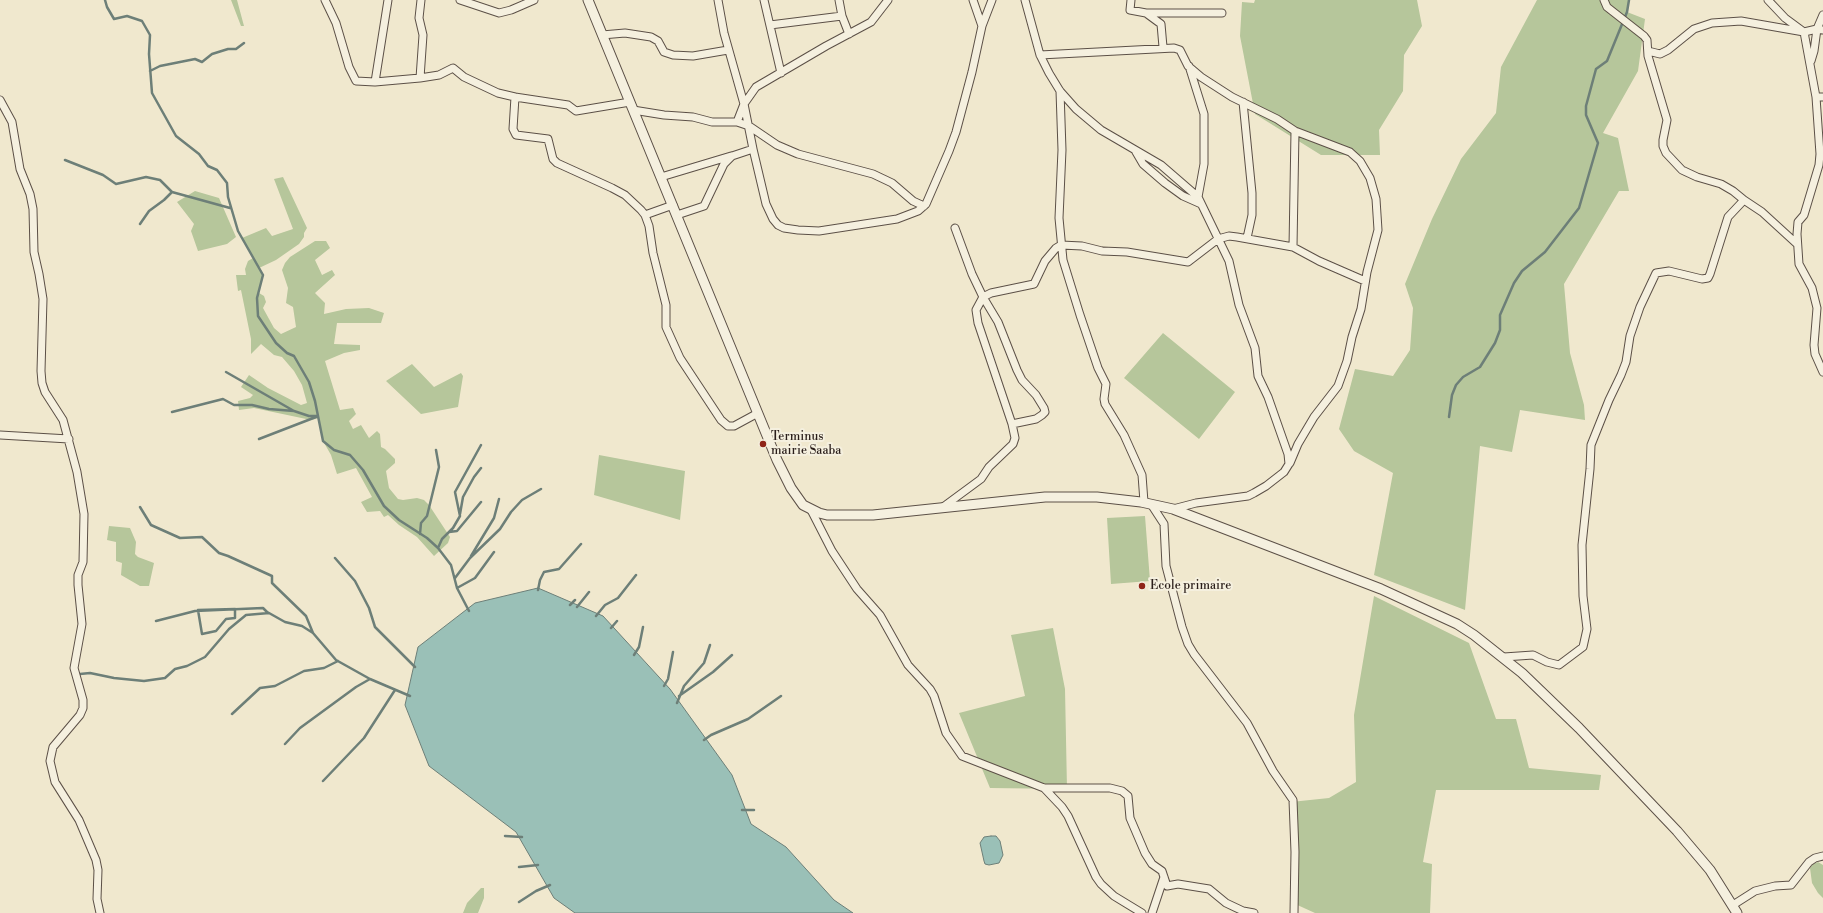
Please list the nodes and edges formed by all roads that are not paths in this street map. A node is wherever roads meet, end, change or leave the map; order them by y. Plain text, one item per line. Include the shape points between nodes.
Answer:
1 (325, 0) edge
2 (388, 0) edge
3 (421, 0) edge
4 (460, 0) edge
5 (534, 0) edge
6 (588, 0) edge
7 (718, 0) edge
8 (764, 0) edge
9 (839, 0) edge
10 (888, 0) edge
11 (973, 0) edge
12 (992, 0) edge
13 (1025, 0) edge
14 (1130, 0) edge
15 (1604, 0) edge
16 (1768, 0) edge
17 (1146, 13) junction
18 (1222, 13) dead end
19 (1823, 15) edge
20 (842, 16) junction
21 (770, 25) junction
22 (982, 26) junction
23 (1820, 30) edge
24 (1804, 32) junction
25 (849, 34) junction
26 (602, 35) junction
27 (1163, 47) junction
28 (728, 50) junction
29 (1648, 51) junction
30 (1040, 56) junction
31 (1811, 61) junction
32 (1188, 66) junction
33 (781, 73) junction
34 (420, 78) junction
35 (375, 82) junction
36 (1060, 91) junction
37 (515, 97) junction
38 (1820, 97) edge
39 (0, 100) edge
40 (1243, 102) junction
41 (744, 104) junction
42 (632, 106) junction
43 (737, 122) junction
44 (749, 126) junction
45 (1295, 131) junction
46 (753, 149) junction
47 (1136, 151) junction
48 (732, 156) junction
49 (661, 177) junction
50 (1744, 200) junction
51 (1200, 201) junction
52 (672, 205) junction
53 (924, 206) junction
54 (645, 215) junction
55 (677, 215) junction
56 (955, 228) dead end
57 (1247, 238) junction
58 (1218, 239) junction
59 (1797, 244) junction
60 (1061, 245) junction
61 (1293, 247) junction
62 (1365, 281) junction
63 (983, 297) junction
64 (1823, 372) edge
65 (758, 414) junction
66 (1012, 424) junction
67 (0, 435) edge
68 (69, 439) junction
69 (1289, 464) junction
70 (1148, 503) junction
71 (943, 507) junction
72 (1173, 509) junction
73 (811, 510) junction
74 (1504, 657) junction
75 (1044, 788) junction
76 (1823, 856) edge
77 (1164, 876) junction
78 (1167, 886) junction
79 (1160, 891) junction
80 (1733, 905) junction
81 (1153, 910) edge
82 (100, 913) edge
83 (1142, 913) edge
84 (1254, 913) edge
85 (1294, 913) edge
86 (1737, 913) edge

1 - 35 street via 336,22 354,78 360,82
2 - 35 street
3 - 34 street via 419,18 423,35
4 - 5 street via 500,13
6 - 26 street
7 - 28 street
8 - 21 street
9 - 20 street
10 - 25 street via 871,22
11 - 22 street
12 - 22 street
13 - 30 street
14 - 17 street via 1130,10
15 - 29 street via 1607,7 1644,36
16 - 24 street
17 - 18 street
17 - 27 street via 1161,24
19 - 23 street
20 - 21 street
20 - 25 street
21 - 33 street
22 - 53 street via 956,132
23 - 24 street
23 - 31 street
24 - 29 street via 1741,21 1712,23 1694,29 1660,54
24 - 31 street
25 - 33 street
26 - 28 street via 625,33 652,37 658,41 664,52 673,54 692,56
26 - 42 street
27 - 30 street
27 - 32 street via 1180,50
28 - 41 street
29 - 50 street via 1667,120 1662,146 1666,153 1682,170 1721,184
30 - 36 street
31 - 38 street
32 - 40 street via 1211,84
32 - 51 street via 1204,114 1204,164
33 - 41 street via 756,87
34 - 35 street
34 - 37 street via 453,68 464,77 498,93
36 - 47 street via 1076,109 1101,130
36 - 60 street
37 - 42 street via 568,105 576,111
37 - 54 street via 513,129 516,136 548,140 557,163 624,195
38 - 59 street via 1819,165 1804,215 1798,222
39 - 68 street via 12,122 20,169 33,209 34,252 40,274 42,299 42,383 63,420
40 - 45 street
40 - 57 street via 1252,193 1252,215
41 - 43 street
41 - 44 street
42 - 43 street via 664,115 694,117 712,122
42 - 49 street
43 - 44 street
44 - 46 street
44 - 53 street via 777,145 798,154 873,174 892,183
45 - 61 street
45 - 62 street via 1350,152 1360,161 1370,178 1376,199 1378,230
46 - 48 street
46 - 53 street via 766,204 773,219 784,228 819,230 897,219
47 - 51 street via 1171,173
47 - 51 street via 1143,164 1165,183 1183,196
48 - 49 street
48 - 55 street via 722,166 704,206
49 - 52 street
50 - 59 street via 1762,212
50 - 74 street via 1728,217 1708,278 1702,279 1669,271 1656,273 1640,307 1630,336 1622,374 1591,445 1582,545 1583,596 1587,629 1583,647 1560,665 1547,662 1533,654
51 - 58 street
52 - 54 street
52 - 55 street
54 - 65 street via 666,305 666,327 680,358 721,420 728,426 734,426
55 - 65 street
56 - 63 street
57 - 58 street via 1229,236
57 - 61 street
58 - 60 street via 1188,262
58 - 69 street via 1229,262 1239,305 1255,348 1258,376 1279,425
59 - 64 street via 1799,264 1812,288 1817,308 1814,345
60 - 63 street via 1044,261 1033,285 999,291
60 - 70 street via 1080,316 1106,384 1105,404 1119,425 1142,475
61 - 62 street
62 - 69 street via 1362,310 1338,386 1314,417
63 - 66 street via 976,314
63 - 66 street via 998,322 1022,380 1036,395 1045,412 1036,419
65 - 73 street via 784,476 798,499
66 - 71 street via 1015,438 1013,444 989,467 981,479
67 - 68 street
68 - 82 street via 84,514 83,562 78,575 82,624 74,668 83,704 80,715 54,747 50,761 55,782 79,820 96,860
69 - 72 street via 1275,480 1248,496
70 - 71 street via 1073,496
70 - 72 street
70 - 85 street via 1164,524 1166,566 1187,641 1194,654 1247,723 1273,772 1293,800
71 - 73 street via 861,515 827,515
72 - 74 street via 1413,602 1457,624
73 - 75 street via 832,551 857,590 880,615 908,665 930,689 946,733 958,751 967,759
74 - 80 street via 1544,693 1664,816 1710,870
75 - 77 street via 1110,788 1125,793 1129,800 1130,818 1145,853
75 - 83 street via 1065,812 1101,884 1114,896
76 - 80 street via 1809,862 1791,885 1755,891
77 - 78 street
77 - 79 street
78 - 79 street
78 - 84 street via 1178,884 1210,889 1226,903
79 - 81 street
80 - 86 street
81 - 83 street

